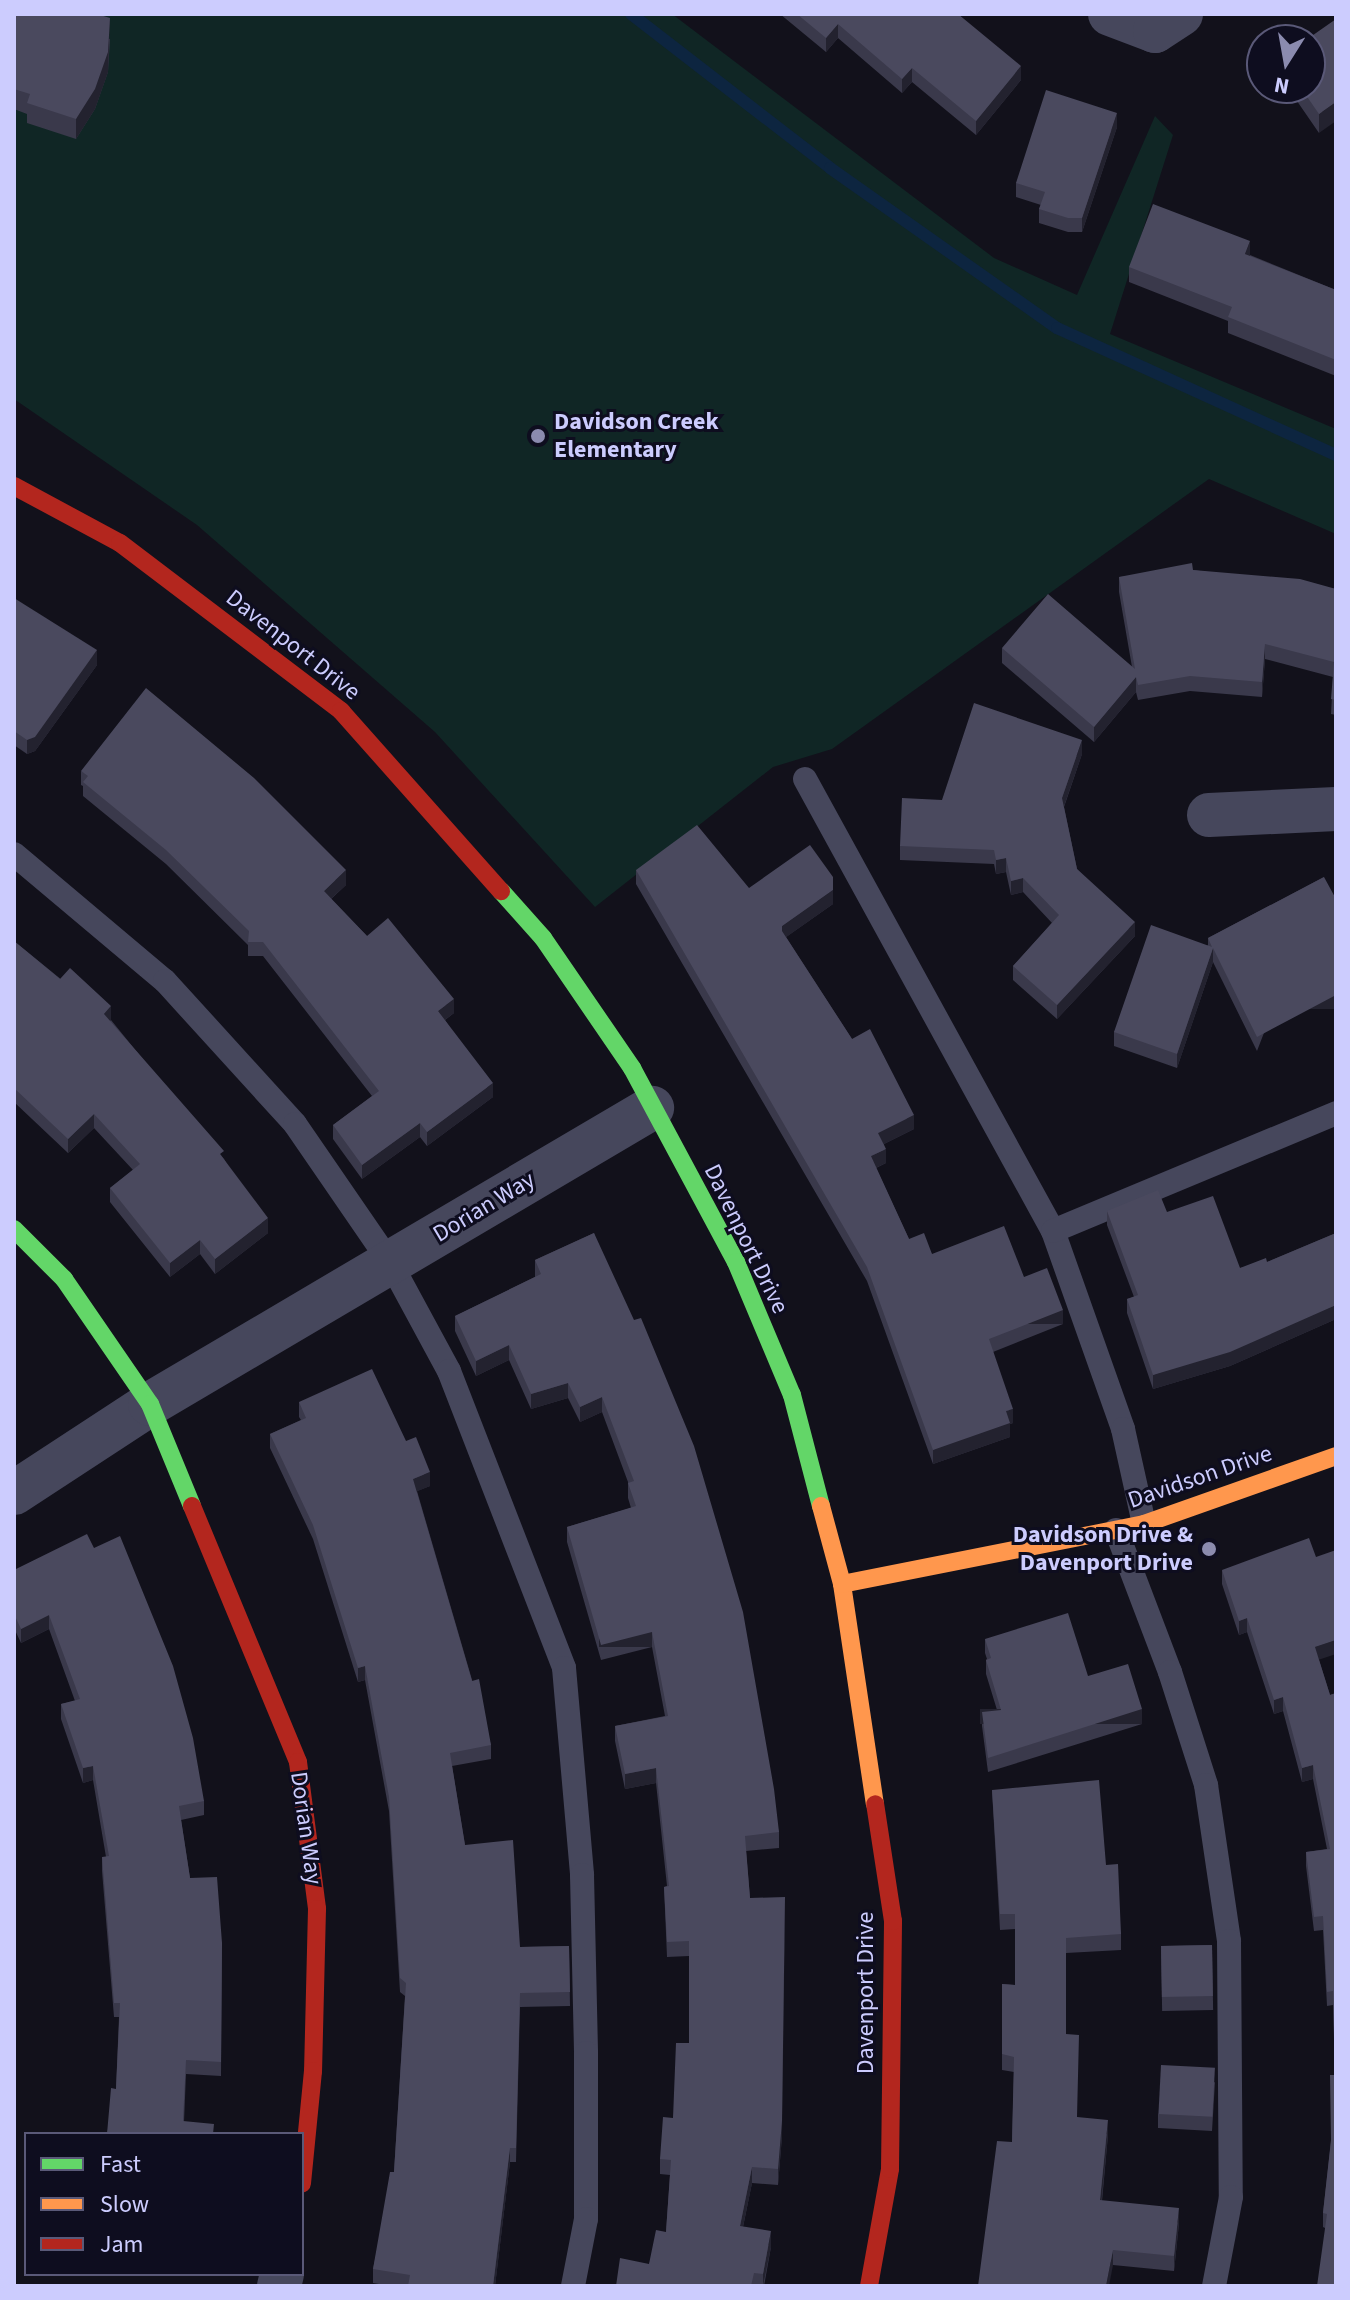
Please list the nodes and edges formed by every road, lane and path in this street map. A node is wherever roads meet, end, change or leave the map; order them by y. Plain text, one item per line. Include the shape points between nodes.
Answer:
1 (1110, 14) edge
2 (1181, 14) edge
3 (14, 486) edge
4 (805, 779) dead end
5 (1336, 809) edge
6 (1209, 815) dead end
7 (14, 854) edge
8 (652, 1108) junction
9 (1336, 1113) edge
10 (14, 1229) edge
11 (1053, 1231) junction
12 (390, 1262) junction
13 (150, 1404) junction
14 (1336, 1456) edge
15 (14, 1493) edge
16 (1144, 1524) junction
17 (1116, 1530) junction
18 (842, 1584) junction
19 (304, 2163) edge
20 (573, 2286) edge
21 (869, 2286) edge
22 (1214, 2286) edge

1 - 2 street via 1155,31
3 - 8 street, Davenport Drive via 120,543 341,711 543,938 608,1029
4 - 11 lane
5 - 6 street
7 - 12 lane via 165,981 295,1124
8 - 12 street, Dorian Way
8 - 18 street, Davenport Drive via 736,1262 792,1395
9 - 11 lane
10 - 13 street, Dorian Way via 64,1279
11 - 16 lane via 1123,1429
12 - 13 street, Dorian Way
12 - 20 lane via 449,1371 564,1668 582,1875 586,2053 586,2219
13 - 15 street, Dorian Way
13 - 19 street, Dorian Way via 298,1762 317,1909 313,2071
14 - 16 street, Davidson Drive
16 - 17 street, Davidson Drive
17 - 18 street, Davidson Drive
17 - 22 lane via 1206,1785 1229,1941 1231,2197
18 - 21 street, Davenport Drive via 893,1921 890,2169

